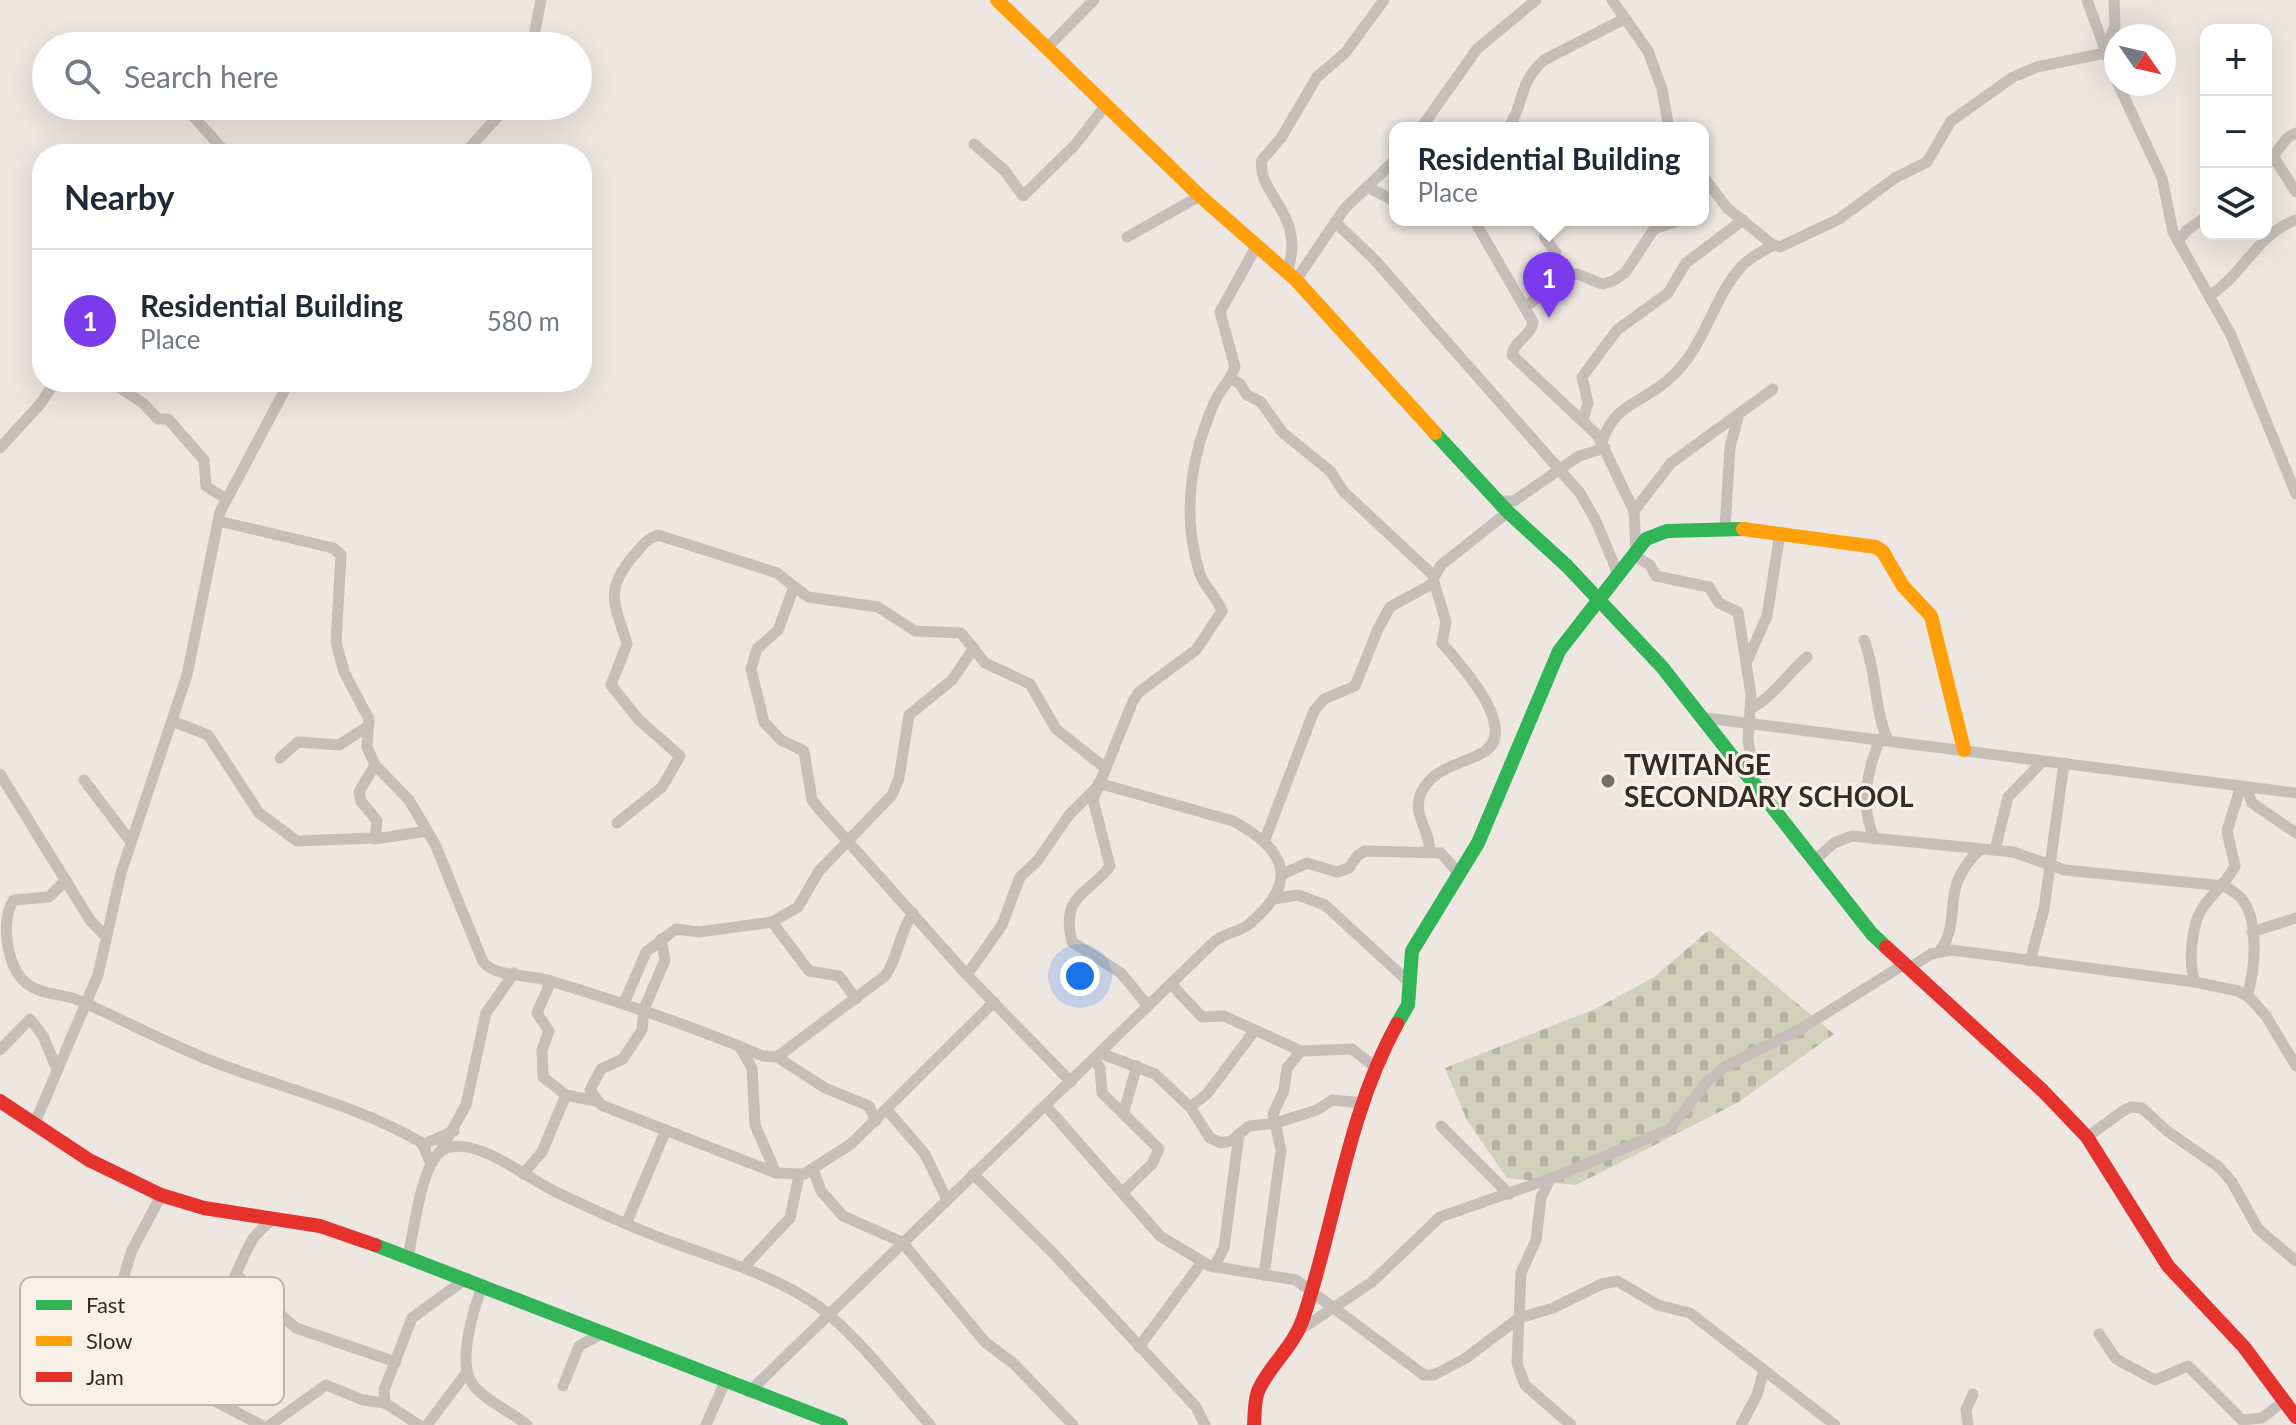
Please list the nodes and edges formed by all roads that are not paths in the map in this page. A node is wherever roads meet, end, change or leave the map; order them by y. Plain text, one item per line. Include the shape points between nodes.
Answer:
1 (541, 0) edge
2 (997, 0) edge
3 (1094, 0) edge
4 (1384, 0) edge
5 (1536, 0) edge
6 (1612, 0) edge
7 (2087, 0) edge
8 (2114, 0) edge
9 (1624, 19) junction
10 (2115, 24) edge
11 (535, 32) edge
12 (1046, 49) junction
13 (2104, 52) joint
14 (2124, 96) edge
15 (1105, 106) junction
16 (197, 120) edge
17 (494, 120) edge
18 (1425, 122) edge
19 (1511, 122) edge
20 (1668, 122) edge
21 (2296, 133) edge
22 (218, 144) edge
23 (473, 144) edge
24 (974, 144) dead end
25 (2272, 159) edge
26 (2272, 163) edge
27 (1389, 166) edge
28 (1367, 187) junction
29 (2296, 192) edge
30 (1709, 194) edge
31 (1200, 196) junction
32 (1389, 198) edge
33 (1743, 220) junction
34 (2296, 220) edge
35 (2200, 221) edge
36 (1335, 222) junction
37 (1481, 226) edge
38 (1544, 226) edge
39 (1663, 226) edge
40 (1127, 237) dead end
41 (2178, 241) junction
42 (1773, 245) junction
43 (1256, 247) junction
44 (1292, 276) junction
45 (1561, 277) junction
46 (2209, 296) junction
47 (1526, 307) junction
48 (1230, 378) junction
49 (1773, 389) dead end
50 (48, 392) edge
51 (126, 392) edge
52 (284, 392) edge
53 (1739, 413) junction
54 (1583, 420) junction
55 (1604, 445) junction
56 (0, 448) edge
57 (1560, 471) junction
58 (2296, 494) edge
59 (226, 499) junction
60 (1503, 506) junction
61 (1634, 511) junction
62 (218, 521) junction
63 (1725, 529) junction
64 (1780, 533) junction
65 (1634, 553) junction
66 (1618, 574) junction
67 (1433, 580) junction
68 (794, 587) junction
69 (1599, 600) junction
70 (1864, 640) dead end
71 (974, 648) junction
72 (1807, 657) dead end
73 (1747, 663) junction
74 (1752, 708) junction
75 (1706, 718) junction
76 (172, 721) junction
77 (1751, 723) junction
78 (367, 727) junction
79 (1884, 740) junction
80 (1964, 750) junction
81 (280, 758) dead end
82 (2043, 761) junction
83 (2064, 763) junction
84 (375, 765) junction
85 (1104, 767) junction
86 (0, 774) edge
87 (84, 780) dead end
88 (1097, 786) junction
89 (2244, 786) junction
90 (1757, 790) junction
91 (2296, 793) edge
92 (617, 823) dead end
93 (427, 831) junction
94 (2296, 833) edge
95 (374, 838) junction
96 (1875, 839) junction
97 (849, 840) junction
98 (131, 842) junction
99 (1264, 842) junction
100 (1980, 849) junction
101 (1995, 850) junction
102 (1429, 852) junction
103 (1815, 860) junction
104 (2050, 866) junction
105 (1283, 874) junction
106 (1460, 875) junction
107 (66, 880) junction
108 (2224, 886) junction
109 (1273, 899) junction
110 (913, 913) junction
111 (2296, 918) edge
112 (772, 922) junction
113 (2252, 932) junction
114 (106, 937) junction
115 (661, 939) junction
116 (1940, 951) junction
117 (2030, 961) junction
118 (1906, 967) junction
119 (514, 973) junction
120 (967, 975) junction
121 (551, 981) junction
122 (2195, 982) junction
123 (1171, 984) junction
124 (1411, 984) junction
125 (2247, 996) junction
126 (856, 999) junction
127 (994, 1002) junction
128 (624, 1003) junction
129 (86, 1005) junction
130 (1148, 1006) junction
131 (644, 1009) junction
132 (1255, 1030) junction
133 (740, 1046) junction
134 (0, 1050) edge
135 (1301, 1051) junction
136 (1097, 1056) junction
137 (777, 1057) junction
138 (1137, 1066) junction
139 (2296, 1066) edge
140 (56, 1067) junction
141 (1376, 1068) junction
142 (1071, 1082) junction
143 (566, 1095) junction
144 (0, 1101) edge
145 (595, 1101) junction
146 (1363, 1103) junction
147 (1046, 1106) junction
148 (1190, 1107) junction
149 (887, 1110) junction
150 (1123, 1114) junction
151 (876, 1121) junction
152 (1276, 1123) junction
153 (34, 1125) junction
154 (1441, 1126) dead end
155 (666, 1130) junction
156 (455, 1131) junction
157 (1239, 1134) junction
158 (2087, 1137) junction
159 (424, 1144) junction
160 (439, 1153) junction
161 (431, 1164) junction
162 (813, 1169) junction
163 (776, 1173) junction
164 (523, 1174) junction
165 (973, 1174) junction
166 (799, 1176) junction
167 (1550, 1179) junction
168 (1123, 1192) junction
169 (162, 1194) junction
170 (1509, 1194) junction
171 (947, 1200) junction
172 (273, 1219) junction
173 (626, 1224) junction
174 (902, 1242) junction
175 (408, 1258) junction
176 (2296, 1261) edge
177 (1208, 1265) junction
178 (744, 1267) junction
179 (237, 1275) edge
180 (1264, 1275) junction
181 (124, 1277) edge
182 (467, 1278) junction
183 (483, 1285) junction
184 (1312, 1290) junction
185 (1335, 1307) junction
186 (829, 1315) junction
187 (284, 1317) edge
188 (1519, 1318) junction
189 (1300, 1330) junction
190 (603, 1333) junction
191 (2099, 1334) dead end
192 (1139, 1347) junction
193 (396, 1362) junction
194 (1764, 1370) junction
195 (467, 1372) junction
196 (725, 1382) junction
197 (563, 1386) dead end
198 (749, 1392) junction
199 (1973, 1394) dead end
200 (2284, 1401) junction
201 (385, 1403) junction
202 (226, 1405) edge
203 (2296, 1417) edge
204 (822, 1422) edge
205 (2246, 1423) edge
206 (261, 1425) edge
207 (270, 1425) edge
208 (419, 1425) edge
209 (427, 1425) edge
210 (527, 1425) edge
211 (706, 1425) edge
212 (841, 1425) edge
213 (930, 1425) edge
214 (1073, 1425) edge
215 (1205, 1425) edge
216 (1254, 1425) edge
217 (1571, 1425) edge
218 (1741, 1425) edge
219 (1835, 1425) edge
220 (1968, 1425) edge

1 - 11 street
2 - 12 street
3 - 12 street
4 - 44 street via 1345,53 1317,77 1262,160 1262,175 1294,242
5 - 18 street via 1477,49
6 - 9 street
7 - 13 street
8 - 10 street
9 - 19 street via 1534,69 1522,86
9 - 20 street via 1648,51
12 - 15 street
13 - 42 street via 2013,77 1951,121 1927,162 1839,219 1780,247
14 - 41 street via 2162,178
15 - 24 street via 1075,145 1023,196 1005,171
15 - 31 street
16 - 22 street
17 - 23 street
21 - 25 street
26 - 29 street
27 - 28 street
28 - 32 street
28 - 36 street
30 - 33 street
31 - 40 street
31 - 43 street
33 - 42 street
33 - 54 street via 1686,263 1664,296 1617,330 1582,377 1588,403
34 - 46 street via 2268,237
35 - 41 street
36 - 44 street
36 - 57 street via 1374,259
37 - 47 street
38 - 45 street
39 - 45 street via 1654,229 1625,273 1613,281 1602,284 1577,274
41 - 46 street
42 - 55 street via 1736,274 1695,350 1668,380 1612,418
43 - 44 street
43 - 48 street via 1220,312 1235,363
44 - 60 street
45 - 47 street
46 - 58 street via 2247,370
47 - 54 street via 1533,326 1512,355
48 - 67 street via 1261,402 1282,432 1330,471 1341,489
48 - 85 street via 1214,406 1190,484 1190,522 1201,577 1221,614 1196,650 1136,696
49 - 53 street
50 - 56 street
51 - 59 street via 158,419 168,419 204,460 206,486
52 - 59 street
53 - 61 street via 1671,463
53 - 63 street via 1730,447
54 - 55 street
55 - 57 street
55 - 61 street
57 - 60 street
57 - 66 street via 1588,505
59 - 62 street
60 - 67 street via 1441,565
60 - 69 street
61 - 65 street
62 - 76 street via 194,645
62 - 78 street via 333,548 341,555 336,642 344,672 368,716
63 - 64 street
63 - 65 street via 1655,533
64 - 73 street via 1767,616
64 - 80 street via 1864,543 1883,552 1903,586 1931,616
65 - 66 street
65 - 73 street via 1654,575 1709,587 1722,605 1736,610
66 - 69 street
67 - 99 street via 1390,607 1355,686 1324,699 1314,711
67 - 102 street via 1446,622 1442,643 1481,691 1495,734 1481,754 1459,760 1426,785 1418,808
68 - 71 street via 812,599 878,607 915,631 961,633
68 - 92 street via 777,573 658,535 645,540 620,571 614,585 616,616 627,644 611,685 639,720 680,756 662,787
68 - 97 street via 778,630 753,656 751,675 764,722 781,740 804,751 812,800
69 - 75 street
69 - 106 street via 1548,672
70 - 79 street via 1874,666
71 - 85 street via 988,666 1030,684 1056,729
71 - 97 street via 952,680 909,715 896,786
72 - 74 street via 1772,696
73 - 74 street
74 - 77 street
75 - 77 street
75 - 90 street
76 - 95 street via 208,735 259,813 297,841
76 - 98 street
77 - 79 street
77 - 90 street via 1749,754
78 - 81 street via 339,745 298,742
78 - 84 street via 365,742
79 - 80 street
79 - 96 street via 1866,778
80 - 82 street
82 - 83 street
82 - 101 street via 2008,797
83 - 89 street
83 - 104 street
84 - 93 street via 404,793
84 - 95 street via 359,792 377,821
85 - 88 street
86 - 107 street
87 - 98 street
88 - 99 street via 1233,821
88 - 120 street via 1020,877 1002,925
88 - 130 street via 1093,806 1110,866 1073,901 1070,938 1121,973
89 - 91 street
89 - 94 street via 2252,803
89 - 108 street via 2227,831 2236,863
90 - 103 street
93 - 95 street
93 - 119 street via 483,962
96 - 100 street
96 - 103 street via 1842,838
97 - 110 street
97 - 112 street via 819,871 802,903
98 - 114 street
99 - 105 street
100 - 101 street
100 - 116 street via 1955,882 1949,932
101 - 104 street via 2024,854
102 - 105 street via 1365,851 1337,872 1307,863
102 - 106 street via 1447,857
103 - 118 street via 1872,934
104 - 108 street
104 - 117 street
105 - 109 street
106 - 124 street via 1412,951
107 - 114 street
107 - 129 street via 49,897 14,900 4,923 14,965 25,983
108 - 113 street via 2246,903
108 - 122 street via 2199,915 2191,962
109 - 123 street via 1246,926 1215,941
109 - 124 street via 1298,895 1325,905
110 - 120 street
110 - 126 street via 900,932 889,971
111 - 113 street
112 - 115 street via 699,932 676,929
112 - 126 street via 809,971 839,976
113 - 125 street via 2255,959
114 - 129 street
115 - 128 street via 644,955
115 - 131 street via 665,960
116 - 117 street
116 - 118 street
117 - 122 street
118 - 158 street
118 - 167 street via 1726,1066 1663,1133
119 - 121 street
119 - 156 street via 486,1013 476,1073
120 - 127 street
121 - 128 street
121 - 143 street via 537,1013 549,1031 542,1050 543,1077
122 - 125 street
123 - 130 street
123 - 132 street via 1202,1017 1219,1014
124 - 141 street via 1408,1005
125 - 139 street via 2266,1016
126 - 137 street
127 - 142 street
127 - 149 street
128 - 131 street
129 - 140 street
129 - 159 street via 214,1062
130 - 136 street
131 - 133 street
131 - 145 street via 643,1026 625,1056 606,1065 592,1083
132 - 135 street
132 - 148 street via 1221,1078
133 - 137 street
133 - 163 street via 752,1068 755,1125
134 - 140 street via 30,1019
135 - 141 street via 1352,1049
135 - 152 street via 1287,1068 1273,1114
136 - 138 street
136 - 142 street
136 - 150 street via 1099,1087
137 - 151 street via 825,1088 869,1106
138 - 148 street via 1155,1074
138 - 150 street
140 - 153 street
141 - 146 street
142 - 147 street
143 - 145 street
143 - 164 street via 542,1152
144 - 153 street
145 - 155 street
146 - 152 street via 1332,1100
146 - 184 street
147 - 165 street
147 - 168 street
148 - 157 street via 1215,1141 1226,1143
149 - 151 street
149 - 171 street via 925,1154
150 - 168 street via 1159,1153
151 - 162 street
152 - 157 street via 1252,1125
152 - 180 street via 1281,1150
153 - 169 street
154 - 170 street
155 - 163 street
155 - 173 street
156 - 159 street
156 - 160 street
157 - 177 street via 1224,1248
158 - 176 street via 2123,1111 2142,1108 2219,1167 2258,1229
158 - 200 street via 2168,1266 2244,1347
159 - 161 street
160 - 161 street
160 - 164 street via 470,1147
161 - 175 street
162 - 166 street
162 - 174 street via 821,1191 846,1220
163 - 166 street
164 - 173 street
165 - 171 street
165 - 192 street
166 - 178 street via 790,1218
167 - 170 street
167 - 188 street via 1541,1198 1536,1240 1521,1273
168 - 177 street via 1160,1236
169 - 172 street via 221,1212
169 - 181 street
170 - 185 street via 1440,1217 1372,1282
171 - 174 street
172 - 175 street via 335,1230
172 - 179 street via 252,1241
173 - 178 street
174 - 186 street
174 - 214 street via 985,1342
175 - 182 street
177 - 180 street
177 - 192 street
178 - 186 street
180 - 184 street via 1296,1280
182 - 183 street
182 - 193 street via 412,1318
183 - 190 street
183 - 195 street via 471,1321
184 - 185 street
184 - 189 street
185 - 188 street via 1399,1359 1429,1375 1466,1358
185 - 189 street
186 - 198 street
186 - 213 street
187 - 193 street via 296,1328
188 - 194 street via 1617,1281 1658,1305 1690,1313
188 - 217 street via 1519,1378
189 - 216 street via 1259,1388
190 - 196 street
190 - 197 street via 576,1350
191 - 205 street via 2116,1359 2155,1380 2188,1366
192 - 215 street via 1196,1407
193 - 201 street via 384,1390
194 - 218 street
194 - 219 street
195 - 209 street
195 - 210 street via 477,1389
196 - 198 street
196 - 211 street
198 - 204 street
199 - 220 street via 1966,1410
200 - 203 street
200 - 205 street
201 - 207 street via 326,1385
201 - 208 street
202 - 206 street
204 - 212 street

